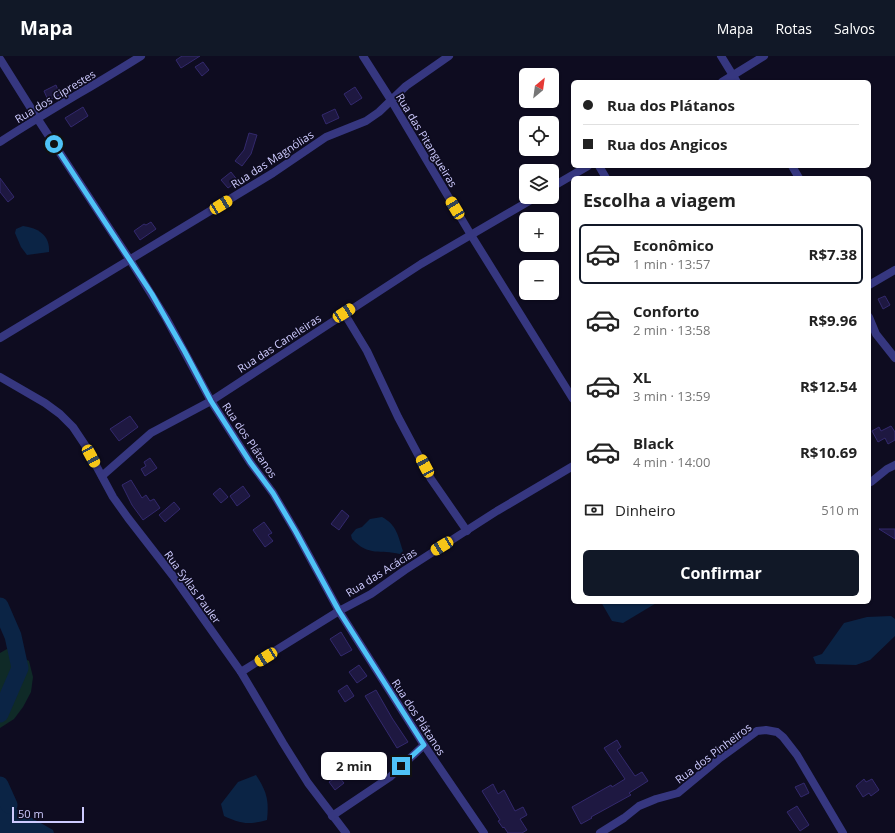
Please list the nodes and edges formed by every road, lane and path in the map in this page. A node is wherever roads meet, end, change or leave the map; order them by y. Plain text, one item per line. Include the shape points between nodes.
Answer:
1 (141, 56) edge
2 (363, 56) edge
3 (449, 56) edge
4 (721, 56) edge
5 (764, 56) edge
6 (0, 59) edge
7 (734, 79) edge
8 (391, 100) junction
9 (37, 118) junction
10 (0, 142) edge
11 (585, 168) edge
12 (559, 183) edge
13 (524, 204) edge
14 (471, 235) junction
15 (130, 260) junction
16 (895, 270) edge
17 (871, 284) edge
18 (344, 313) junction
19 (871, 322) edge
20 (0, 338) edge
21 (895, 358) edge
22 (0, 377) edge
23 (571, 397) edge
24 (211, 401) junction
25 (895, 465) edge
26 (571, 467) edge
27 (102, 476) junction
28 (871, 482) dead end
29 (467, 531) junction
30 (339, 611) junction
31 (241, 672) junction
32 (424, 745) junction
33 (332, 816) junction
34 (346, 833) edge
35 (484, 833) edge
36 (600, 833) edge
37 (843, 833) edge

1 - 9 street, Rua dos Ciprestes
2 - 8 street, Rua das Pitangueiras
3 - 8 street, Rua das Magnólias via 406,86
4 - 7 street
5 - 7 street
6 - 9 street, Rua dos Plátanos
8 - 14 street, Rua das Pitangueiras
8 - 15 street, Rua das Magnólias via 366,121 326,137 273,173
9 - 10 street, Rua dos Ciprestes
9 - 15 street, Rua dos Plátanos
11 - 12 street
13 - 14 street, Rua das Caneleiras
14 - 18 street, Rua das Caneleiras
14 - 23 street, Rua das Pitangueiras
15 - 20 street, Rua das Magnólias
15 - 24 street, Rua dos Plátanos via 166,318
16 - 17 street
18 - 24 street, Rua das Caneleiras
18 - 29 street via 367,351 431,479
19 - 21 street via 876,334
22 - 27 street, Rua Syllas Pauler via 60,414 73,427
24 - 27 street, Rua das Caneleiras via 151,433
24 - 30 street, Rua dos Plátanos via 273,493
25 - 28 street
26 - 29 street, Rua das Acácias
27 - 31 street, Rua Syllas Pauler via 113,497
29 - 30 street, Rua das Acácias via 372,594
30 - 31 street, Rua das Acácias
30 - 32 street, Rua dos Plátanos
31 - 33 street, Rua Syllas Pauler via 287,750
32 - 33 street via 390,777
32 - 35 street, Rua dos Plátanos
33 - 34 street, Rua Syllas Pauler
36 - 37 street, Rua dos Pinheiros via 639,806 678,793 757,731 766,730 777,732 783,738

